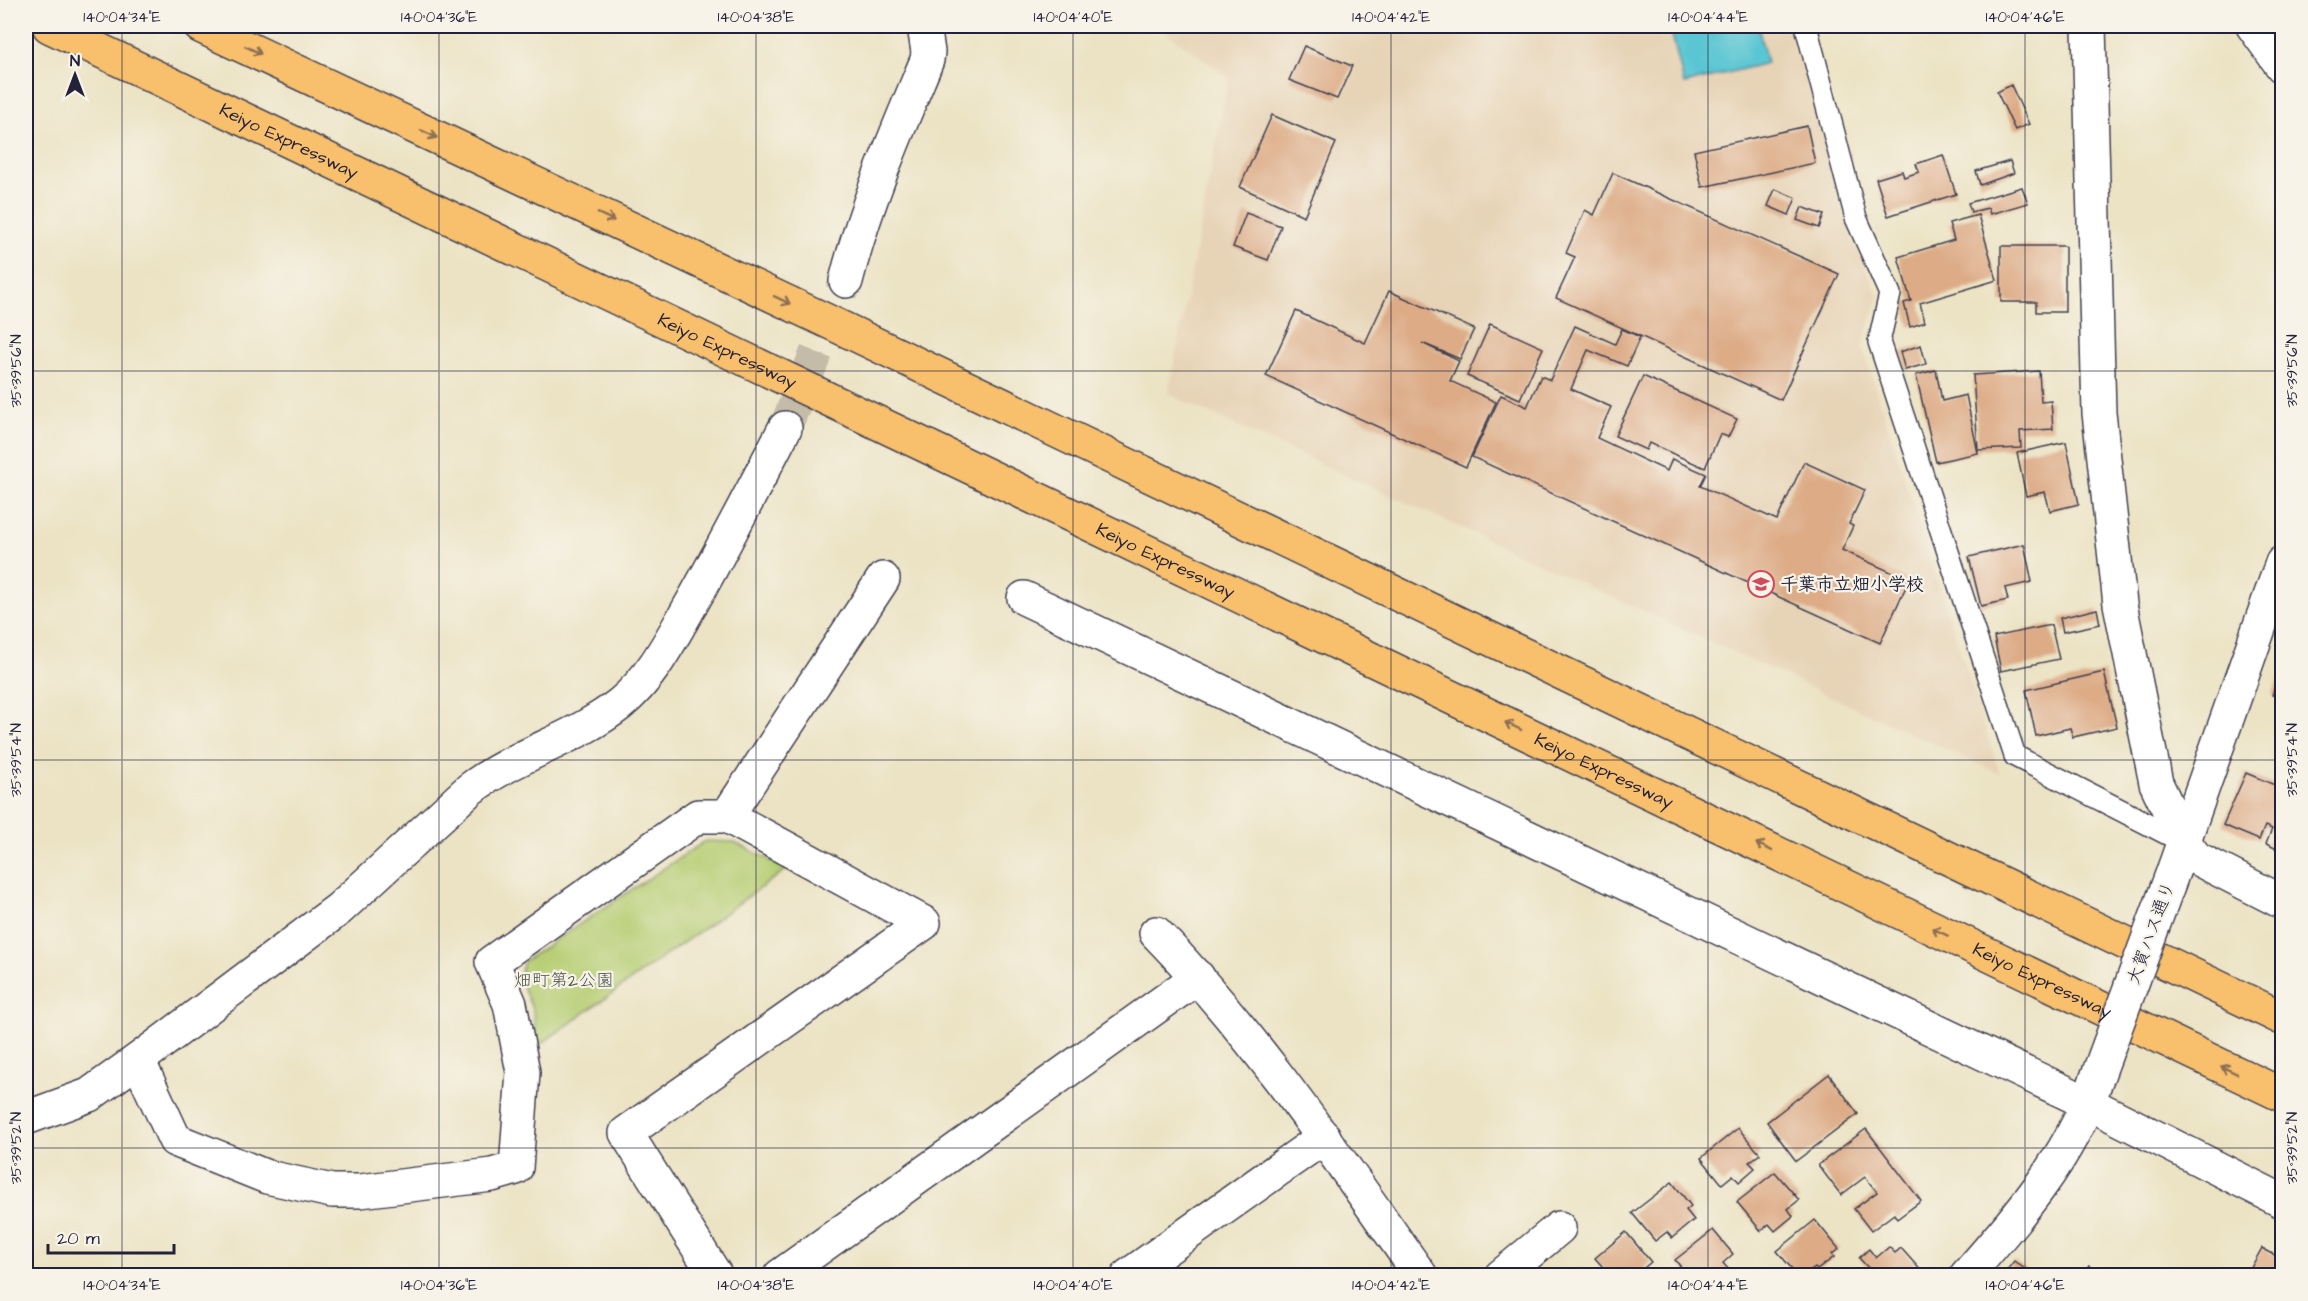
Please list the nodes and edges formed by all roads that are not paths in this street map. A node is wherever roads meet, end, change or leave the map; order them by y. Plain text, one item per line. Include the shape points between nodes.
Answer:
1 (49, 26) edge
2 (200, 26) edge
3 (924, 26) edge
4 (1806, 26) edge
5 (2089, 26) edge
6 (2253, 26) edge
7 (2283, 66) edge
8 (846, 281) tunnel mouth
9 (784, 428) tunnel mouth
10 (2283, 563) edge
11 (883, 579) dead end
12 (1024, 598) dead end
13 (728, 816) junction
14 (2179, 856) junction
15 (2283, 902) edge
16 (1156, 933) dead end
17 (1198, 976) junction
18 (2283, 1018) edge
19 (138, 1060) junction
20 (2091, 1094) junction
21 (2283, 1095) edge
22 (26, 1118) edge
23 (1324, 1137) junction
24 (2283, 1201) edge
25 (1559, 1228) dead end
26 (716, 1275) edge
27 (780, 1275) edge
28 (1128, 1275) edge
29 (1421, 1275) edge
30 (1501, 1275) edge
31 (1966, 1275) edge

21 -> 1 highway, Keiyo Expressway
2 -> 18 highway via 835,325
3 - 8 street via 927,60 854,249
4 - 14 lane via 1856,218 1890,294 1879,342 2015,756
5 - 14 street via 2099,413 2120,604 2156,783
6 - 7 street
9 - 19 street via 730,534 668,645 640,686 588,725 488,775 339,909
10 - 14 street, 大賀ハス通り
11 - 13 street
12 - 20 street
13 - 19 street via 698,816 492,962 510,1005 523,1072 516,1168 492,1175 360,1191 332,1191 267,1177 175,1140
13 - 26 street via 924,923 626,1133
14 - 15 street via 2196,858
14 - 20 street, 大賀ハス通り, bridge
16 - 17 street
17 - 23 street
17 - 27 street
19 - 22 street via 89,1095
20 - 24 street
20 - 31 street, 大賀ハス通り via 2060,1159 2016,1219
23 - 28 street
23 - 29 street
25 - 30 street

